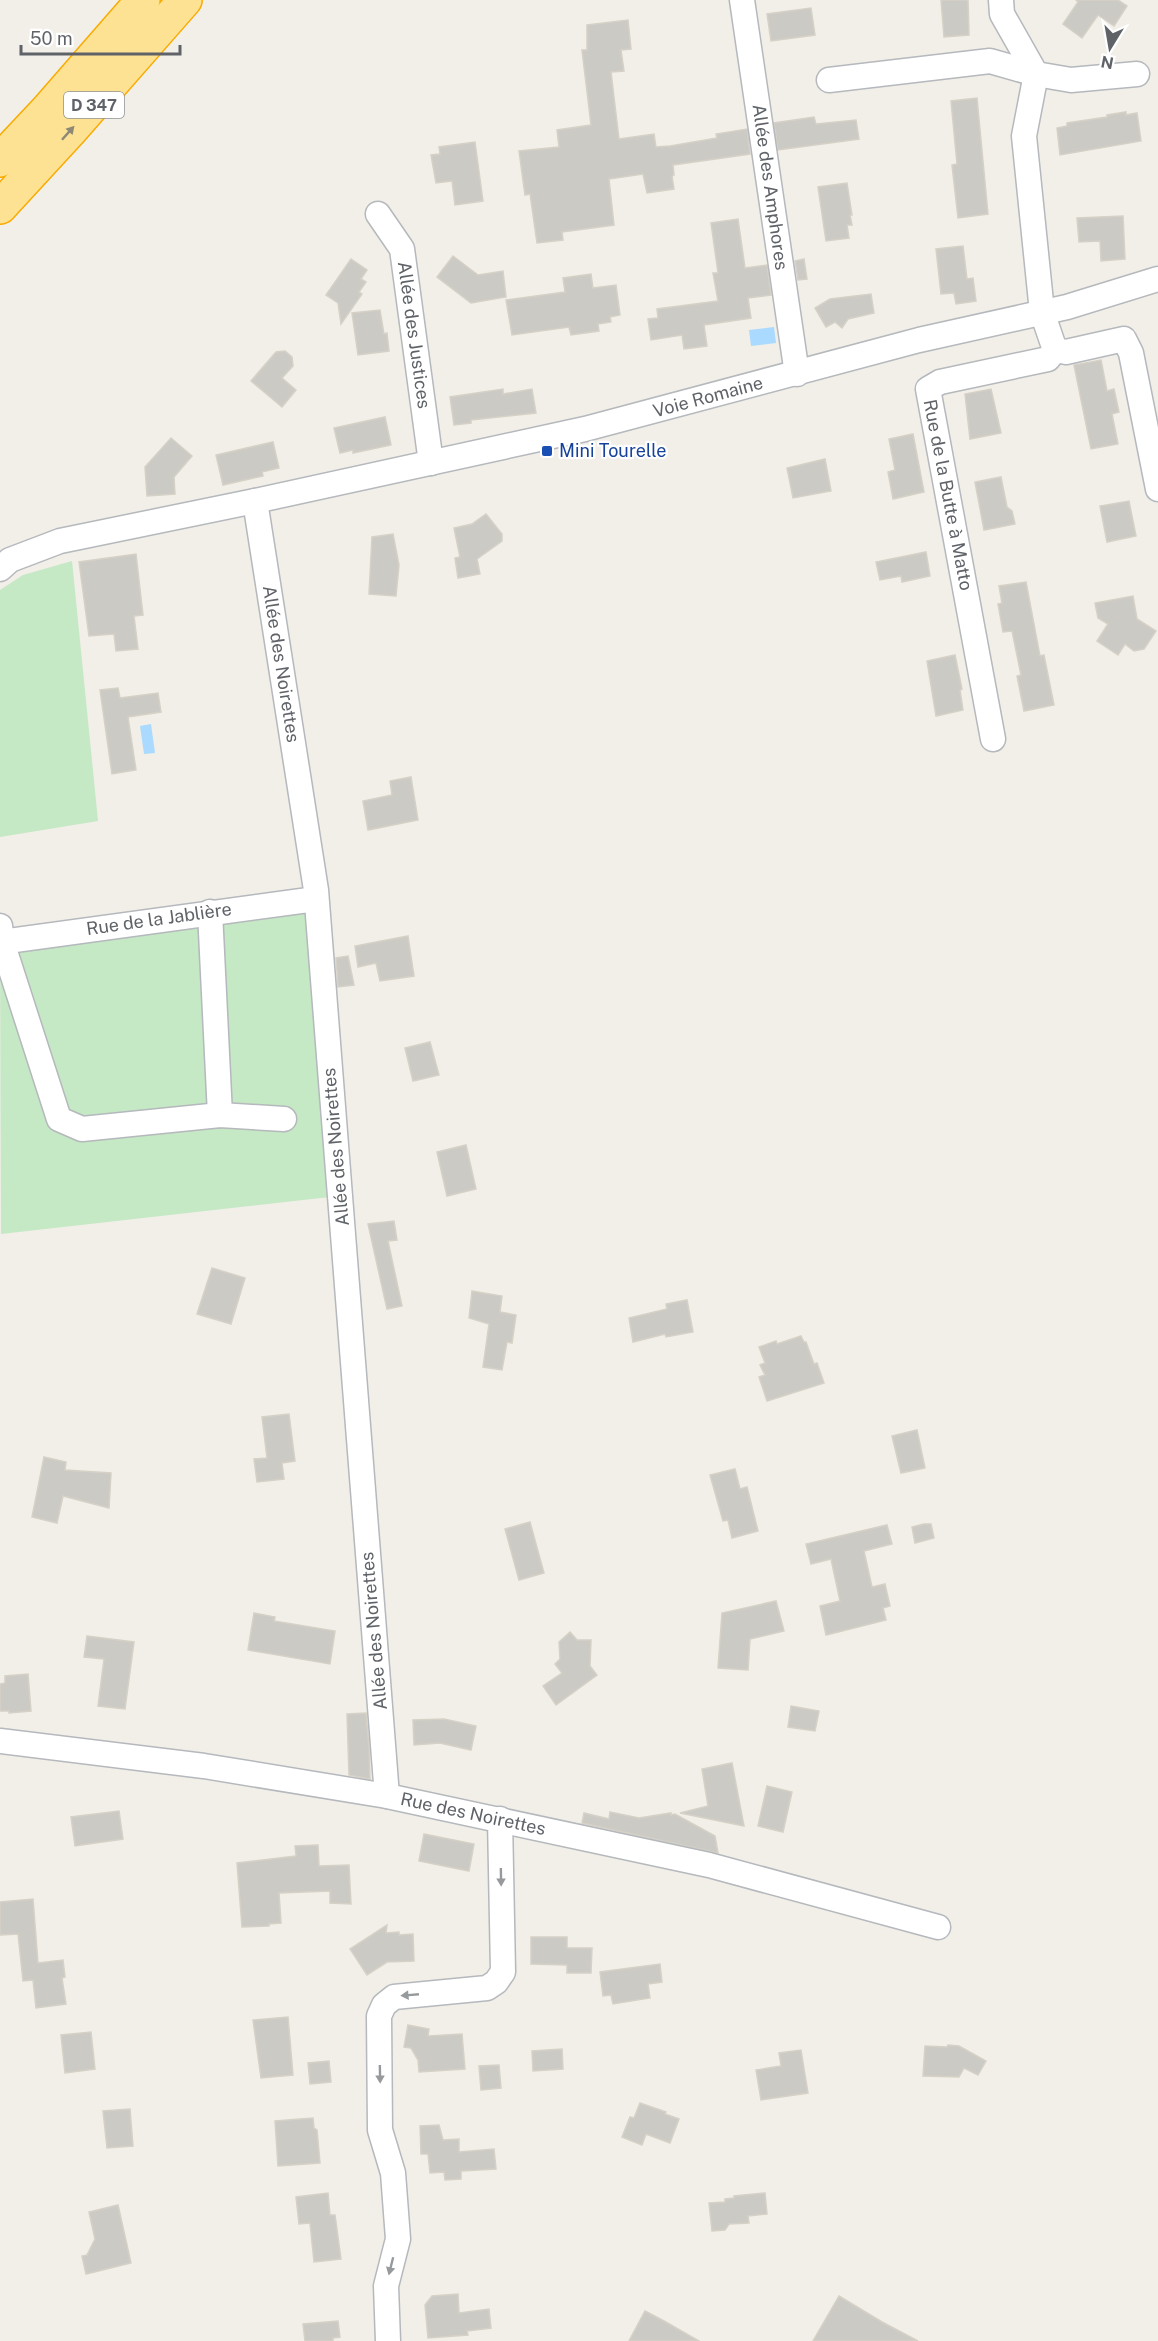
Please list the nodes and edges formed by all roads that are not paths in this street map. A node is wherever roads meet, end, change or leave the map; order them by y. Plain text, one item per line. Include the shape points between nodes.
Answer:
1 (143, 0) edge
2 (185, 0) edge
3 (742, 0) edge
4 (1001, 0) edge
5 (1036, 74) junction
6 (1137, 74) dead end
7 (830, 80) dead end
8 (2, 157) edge
9 (40, 164) junction
10 (0, 207) edge
11 (378, 214) dead end
12 (0, 230) edge
13 (1158, 279) edge
14 (1042, 312) junction
15 (1055, 350) junction
16 (797, 374) junction
17 (431, 463) junction
18 (1158, 489) edge
19 (255, 501) junction
20 (0, 569) edge
21 (993, 739) dead end
22 (316, 898) junction
23 (210, 912) junction
24 (1, 937) edge
25 (220, 1115) junction
26 (284, 1119) dead end
27 (0, 1741) edge
28 (387, 1796) junction
29 (500, 1819) junction
30 (938, 1927) dead end
31 (388, 2341) edge

1 - 8 highway, D 347
9 -> 2 highway, D 347
3 - 16 street, Allée des Amphores
4 - 5 street via 1002,14
5 - 6 street via 1071,80
5 - 7 street via 990,61
5 - 14 street via 1024,136
9 - 10 highway, D 347
9 - 12 highway via 23,205
11 - 17 street, Allée des Justices via 402,249
13 - 14 street, Voie Romaine
14 - 15 street
14 - 16 street, Voie Romaine via 919,340
15 - 18 street via 1066,352 1124,339 1131,353
15 - 21 street, Rue de la Butte à Matto via 1048,359 940,382 928,389
16 - 17 street, Voie Romaine via 585,429
17 - 19 street, Voie Romaine
19 - 20 street, Voie Romaine via 60,541 10,560
19 - 22 street, Allée des Noirettes
22 - 23 street, Rue de la Jablière
22 - 28 street, Allée des Noirettes
23 - 24 street, Rue de la Jablière
23 - 25 street
24 - 25 street via 59,1119 82,1129
25 - 26 street
27 - 28 street, Rue des Noirettes via 204,1766
28 - 29 street, Rue des Noirettes
29 - 30 street, Rue des Noirettes via 709,1865
29 -> 31 street via 503,1972 487,1988 394,1997 379,2016 380,2130 393,2173 398,2239 386,2286

